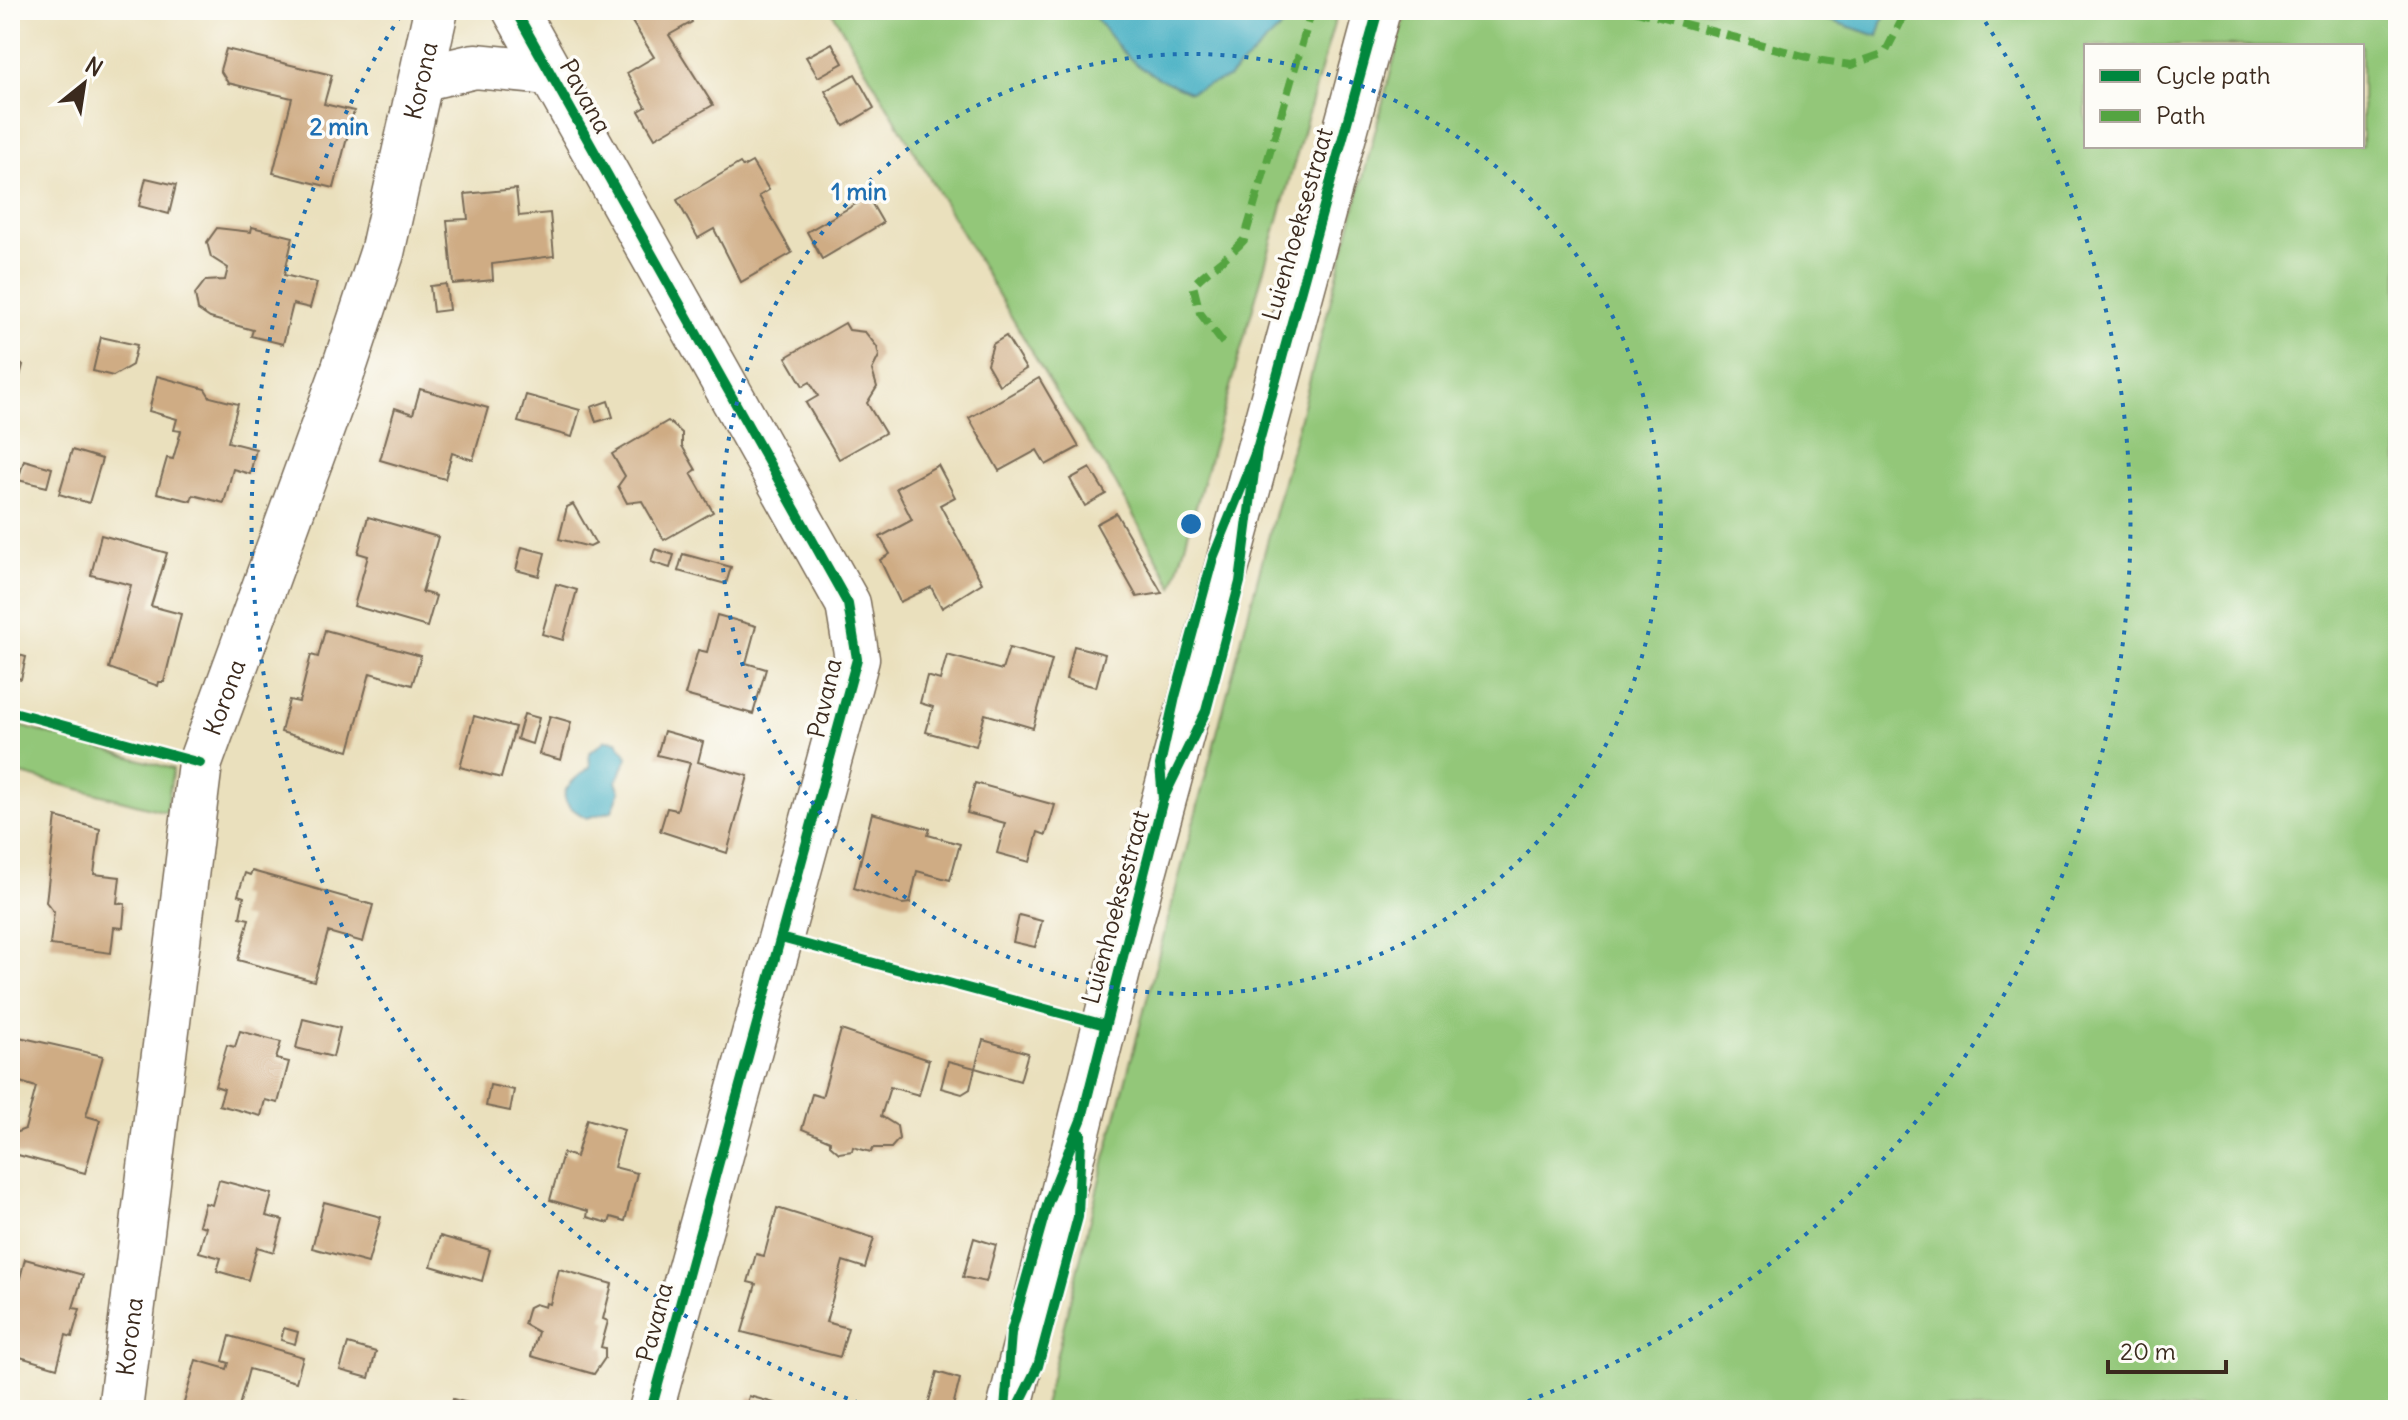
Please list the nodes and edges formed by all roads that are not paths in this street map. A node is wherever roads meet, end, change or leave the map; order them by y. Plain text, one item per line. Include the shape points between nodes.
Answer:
1 (436, 10) edge
2 (515, 10) edge
3 (1378, 10) edge
4 (549, 73) junction
5 (424, 78) junction
6 (120, 1410) edge
7 (651, 1410) edge
8 (1009, 1410) edge

1 - 5 street, Korona
2 - 4 street, Pavana
3 - 8 street, Luienhoeksestraat via 1126,939
4 - 5 street via 475,66
4 - 7 street, Pavana via 848,604 857,659
5 - 6 street, Korona via 382,253 200,763

